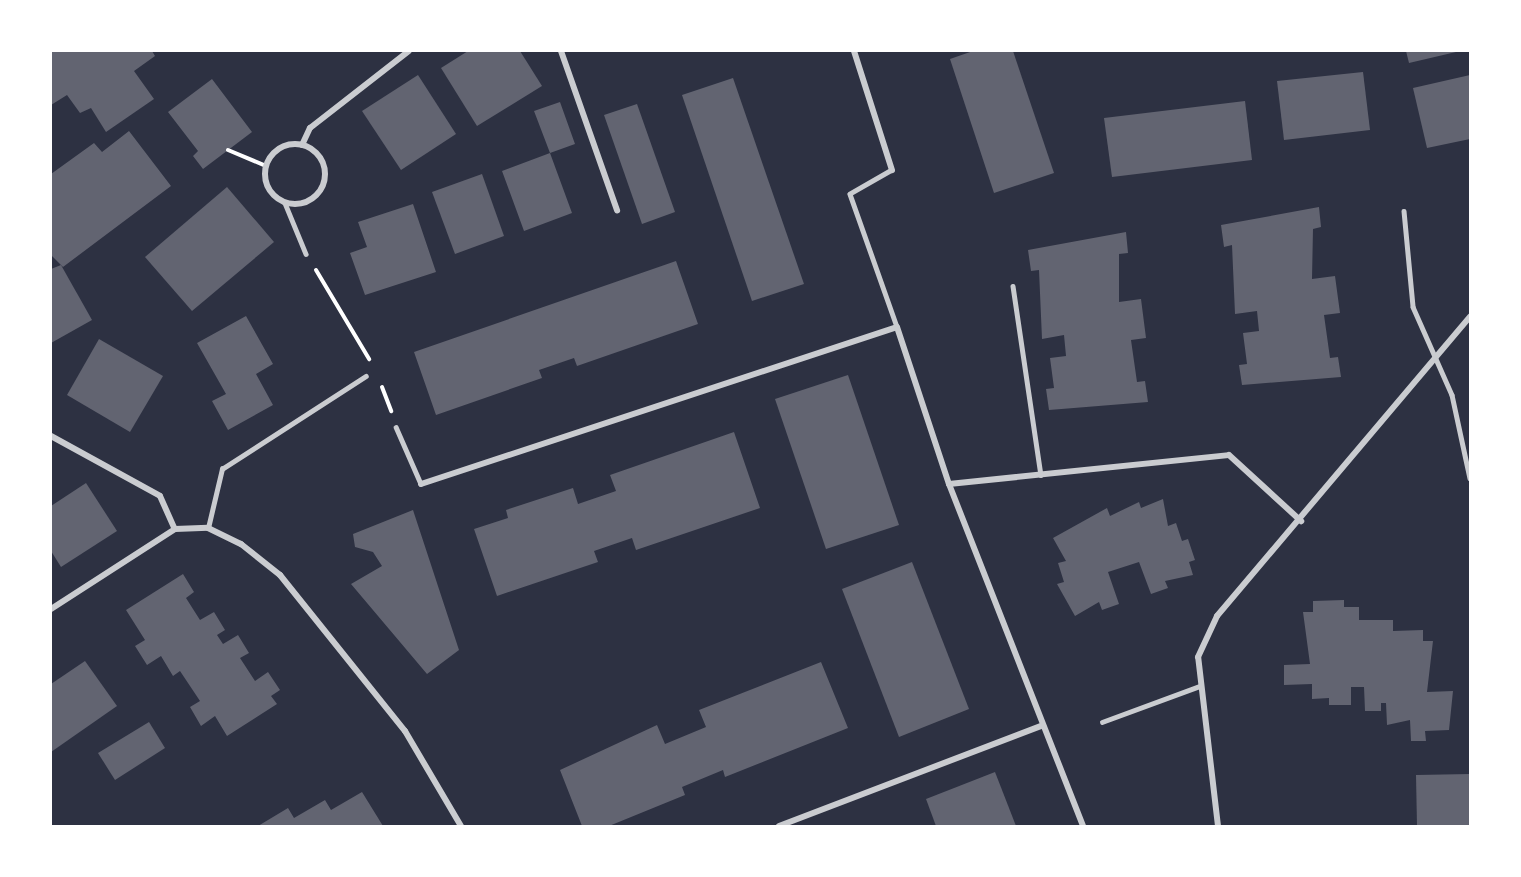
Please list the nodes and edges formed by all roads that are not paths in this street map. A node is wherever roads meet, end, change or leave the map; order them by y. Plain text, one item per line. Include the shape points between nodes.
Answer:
1 (409, 51) edge
2 (561, 51) edge
3 (854, 51) edge
4 (302, 145) junction
5 (892, 170) joint
6 (285, 203) junction
7 (617, 210) dead end
8 (1404, 211) dead end
9 (306, 254) road end
10 (1013, 286) dead end
11 (1470, 317) edge
12 (897, 327) junction
13 (1433, 362) junction
14 (366, 376) dead end
15 (396, 427) road end
16 (51, 436) edge
17 (1041, 475) junction
18 (1470, 478) edge
19 (422, 484) joint
20 (949, 484) junction
21 (1301, 521) junction
22 (208, 528) junction
23 (175, 530) junction
24 (51, 609) edge
25 (1200, 686) junction
26 (1102, 722) dead end
27 (1041, 726) junction
28 (461, 826) edge
29 (779, 826) edge
30 (1083, 826) edge
31 (1218, 826) edge

1 - 4 street via 310,128
2 - 7 street
3 - 5 street
4 - 6 street via 276,150 266,166 267,186
4 - 6 street via 321,158 324,183 305,203
5 - 12 lane via 850,194
6 - 9 lane
8 - 13 lane via 1413,307
10 - 17 lane
11 - 13 street
12 - 19 street
12 - 20 street
13 - 18 lane via 1452,395
13 - 21 street
14 - 22 lane via 222,470
15 - 19 lane
16 - 23 street via 160,496
17 - 20 street
17 - 21 street via 1229,455
20 - 27 street
21 - 25 street via 1217,616 1198,657
22 - 23 street
22 - 28 street via 258,556 308,607 405,731
23 - 24 street
25 - 26 lane
25 - 31 street
27 - 29 street
27 - 30 street

